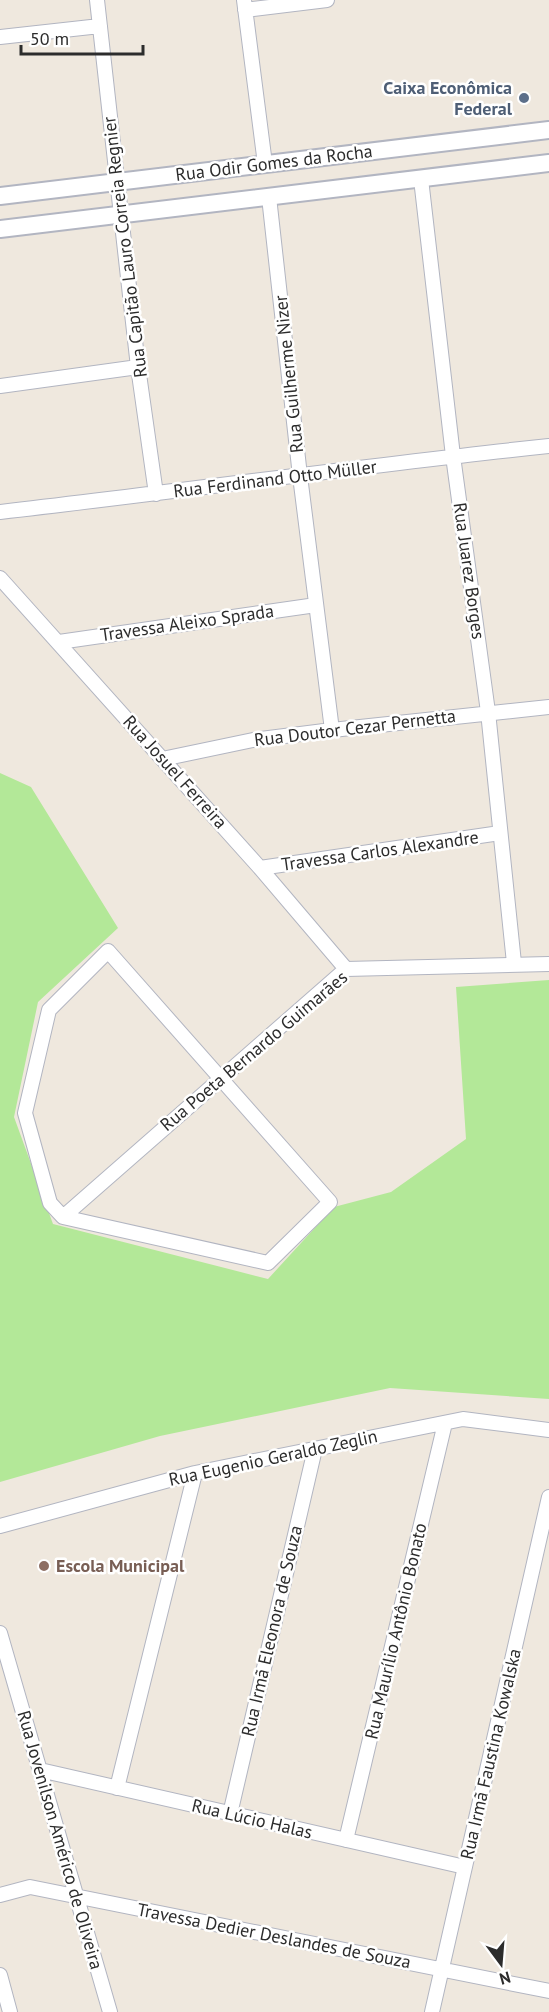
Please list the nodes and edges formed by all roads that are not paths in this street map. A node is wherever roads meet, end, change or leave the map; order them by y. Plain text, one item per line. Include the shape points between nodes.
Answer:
1 (97, 0) edge
2 (327, 0) edge
3 (244, 5) edge
4 (100, 26) junction
5 (0, 37) edge
6 (549, 130) edge
7 (266, 164) junction
8 (549, 164) edge
9 (421, 179) junction
10 (117, 182) junction
11 (0, 196) edge
12 (269, 197) junction
13 (121, 214) junction
14 (0, 229) edge
15 (138, 367) junction
16 (0, 386) edge
17 (549, 446) edge
18 (453, 456) junction
19 (300, 476) junction
20 (156, 495) junction
21 (0, 512) edge
22 (0, 578) edge
23 (316, 605) junction
24 (59, 642) junction
25 (549, 706) edge
26 (488, 712) junction
27 (332, 730) junction
28 (162, 759) junction
29 (500, 833) junction
30 (260, 868) junction
31 (514, 963) junction
32 (549, 964) edge
33 (346, 969) junction
34 (220, 1077) junction
35 (63, 1217) junction
36 (446, 1423) junction
37 (549, 1430) edge
38 (315, 1449) junction
39 (195, 1473) junction
40 (549, 1497) edge
41 (547, 1517) edge
42 (0, 1526) edge
43 (0, 1632) edge
44 (40, 1770) junction
45 (117, 1788) junction
46 (230, 1814) junction
47 (346, 1840) junction
48 (465, 1868) junction
49 (0, 1895) edge
50 (76, 1896) junction
51 (441, 1969) junction
52 (0, 1976) edge
53 (549, 1991) edge
54 (10, 2012) edge
55 (110, 2012) edge
56 (432, 2012) edge

1 - 4 street, Rua Capitão Lauro Correia Regnier
2 - 3 street
3 - 7 street
4 - 5 street
4 - 10 street, Rua Capitão Lauro Correia Regnier
6 - 7 street, Rua Odir Gomes da Rocha
7 - 10 street, Rua Odir Gomes da Rocha
8 - 9 street, Rua Odir Gomes da Rocha
9 - 12 street, Rua Odir Gomes da Rocha
9 - 18 street, Rua Juarez Borges
10 - 11 street, Rua Odir Gomes da Rocha
10 - 13 street, Rua Capitão Lauro Correia Regnier
12 - 13 street, Rua Odir Gomes da Rocha
12 - 19 street, Rua Guilherme Nizer
13 - 14 street, Rua Odir Gomes da Rocha
13 - 15 street, Rua Capitão Lauro Correia Regnier
15 - 16 street
15 - 20 street, Rua Capitão Lauro Correia Regnier
17 - 18 street, Rua Ferdinand Otto Müller
18 - 19 street, Rua Ferdinand Otto Müller
18 - 26 street, Rua Juarez Borges
19 - 20 street, Rua Ferdinand Otto Müller
19 - 23 street, Rua Guilherme Nizer
20 - 21 street, Rua Ferdinand Otto Müller
22 - 24 street, Rua Josuel Ferreira
23 - 24 street, Travessa Aleixo Sprada
23 - 27 street, Rua Guilherme Nizer
24 - 28 street, Rua Josuel Ferreira
25 - 26 street, Rua Doutor Cezar Pernetta
26 - 27 street, Rua Doutor Cezar Pernetta
26 - 29 street, Rua Juarez Borges
27 - 28 street, Rua Doutor Cezar Pernetta via 253,740
28 - 30 street, Rua Josuel Ferreira
29 - 30 street, Travessa Carlos Alexandre
29 - 31 street, Rua Juarez Borges
30 - 33 street, Rua Josuel Ferreira
31 - 32 street, Rua Poeta Bernardo Guimarães
31 - 33 street, Rua Poeta Bernardo Guimarães
33 - 34 street, Rua Poeta Bernardo Guimarães
34 - 35 street, Rua Poeta Bernardo Guimarães
34 - 35 street via 330,1202 268,1263
34 - 35 street via 108,951 49,1010 25,1113 50,1203
36 - 37 street, Rua Eugenio Geraldo Zeglin via 463,1419
36 - 38 street, Rua Eugenio Geraldo Zeglin
36 - 47 street, Rua Maurílio Antônio Bonato
38 - 39 street, Rua Eugenio Geraldo Zeglin
38 - 46 street, Rua Irmã Eleonora de Souza
39 - 42 street, Rua Eugenio Geraldo Zeglin
39 - 45 street
40 - 41 street, Rua Irmã Faustina Kowalska
41 - 48 street, Rua Irmã Faustina Kowalska
43 - 44 street, Rua Jovenilson Américo de Oliveira
44 - 45 street, Rua Lúcio Halas
44 - 50 street, Rua Jovenilson Américo de Oliveira
45 - 46 street, Rua Lúcio Halas
46 - 47 street, Rua Lúcio Halas
47 - 48 street, Rua Lúcio Halas
48 - 51 street, Rua Irmã Faustina Kowalska
49 - 50 street, Travessa Dedier Deslandes de Souza via 30,1887
50 - 51 street, Travessa Dedier Deslandes de Souza
50 - 55 street, Rua Jovenilson Américo de Oliveira
51 - 53 street, Travessa Dedier Deslandes de Souza
51 - 56 street, Rua Irmã Faustina Kowalska
52 - 54 street

